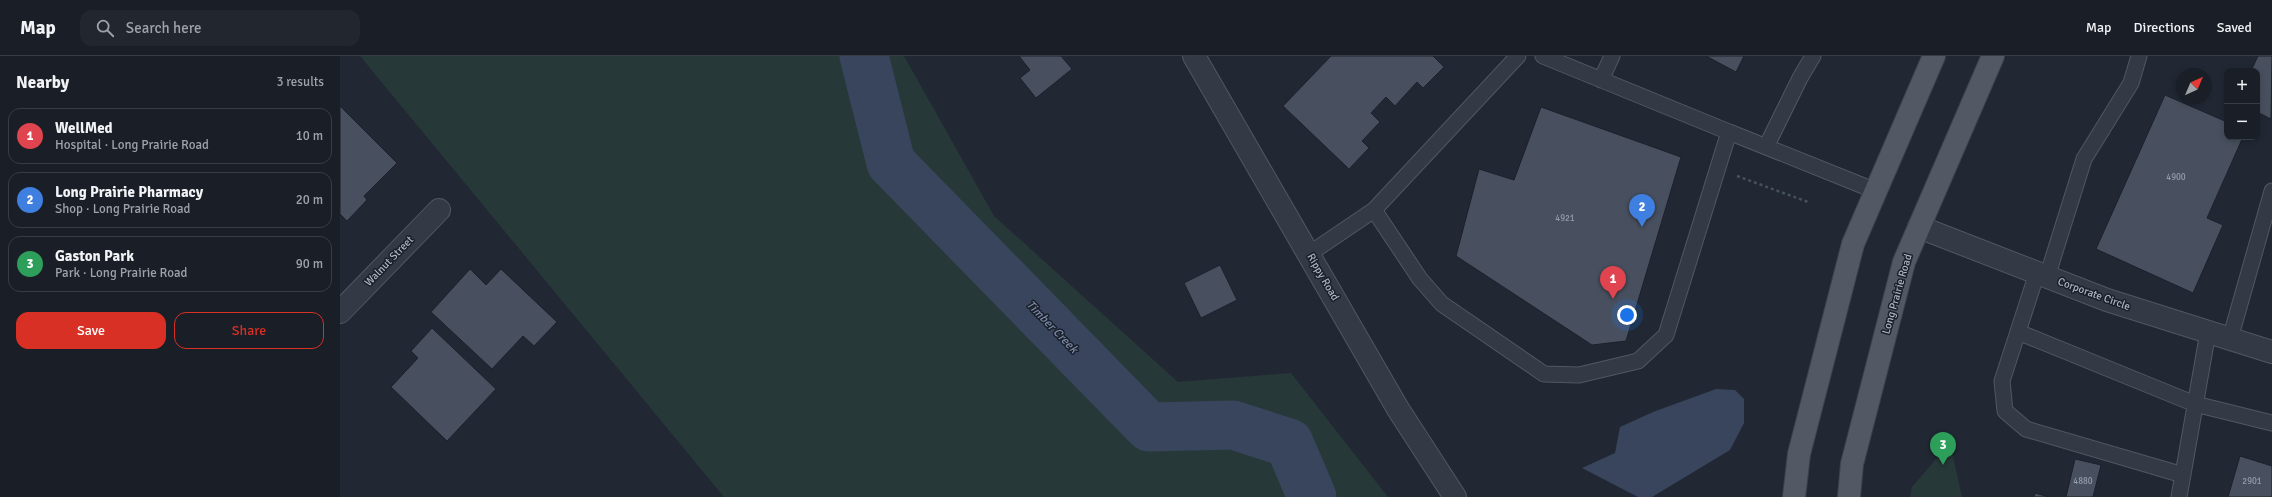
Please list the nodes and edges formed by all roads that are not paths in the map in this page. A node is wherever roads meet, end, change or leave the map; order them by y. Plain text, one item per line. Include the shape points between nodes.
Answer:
1 (1194, 56) edge
2 (1518, 56) edge
3 (1543, 56) edge
4 (1612, 56) edge
5 (1813, 56) edge
6 (1934, 56) edge
7 (1993, 56) edge
8 (2139, 56) edge
9 (1601, 80) junction
10 (1729, 132) junction
11 (1766, 147) junction
12 (1876, 191) junction
13 (2272, 191) edge
14 (439, 210) dead end
15 (1374, 210) junction
16 (1919, 227) junction
17 (1310, 254) junction
18 (2042, 275) junction
19 (340, 312) edge
20 (2018, 332) junction
21 (2208, 332) junction
22 (2230, 339) junction
23 (2272, 352) edge
24 (2195, 404) junction
25 (2272, 423) edge
26 (2183, 474) junction
27 (1455, 497) edge
28 (1794, 497) edge
29 (1849, 497) edge
30 (2179, 497) edge

1 - 17 street, Rippy Road
2 - 15 lane
3 - 9 lane
4 - 9 lane
5 - 11 lane
6 - 12 main road
7 - 16 main road, Long Prairie Road
8 - 18 lane via 2131,83 2084,159
9 - 10 lane
10 - 11 lane
10 - 15 lane via 1666,335 1638,361 1579,375 1544,374 1442,304 1420,279
11 - 12 lane
12 - 28 main road via 1853,244 1799,454
13 - 22 lane
14 - 19 street, Walnut Street
15 - 17 lane
16 - 18 street, Corporate Circle
16 - 29 main road, Long Prairie Road via 1904,262 1852,464
17 - 27 street, Rippy Road via 1398,409
18 - 20 lane
18 - 21 street, Corporate Circle via 2107,300
20 - 24 lane
20 - 26 lane via 2002,381 2005,411 2026,429
21 - 22 street, Corporate Circle
21 - 24 lane
22 - 23 street, Corporate Circle
24 - 25 lane
24 - 26 lane
26 - 30 lane

